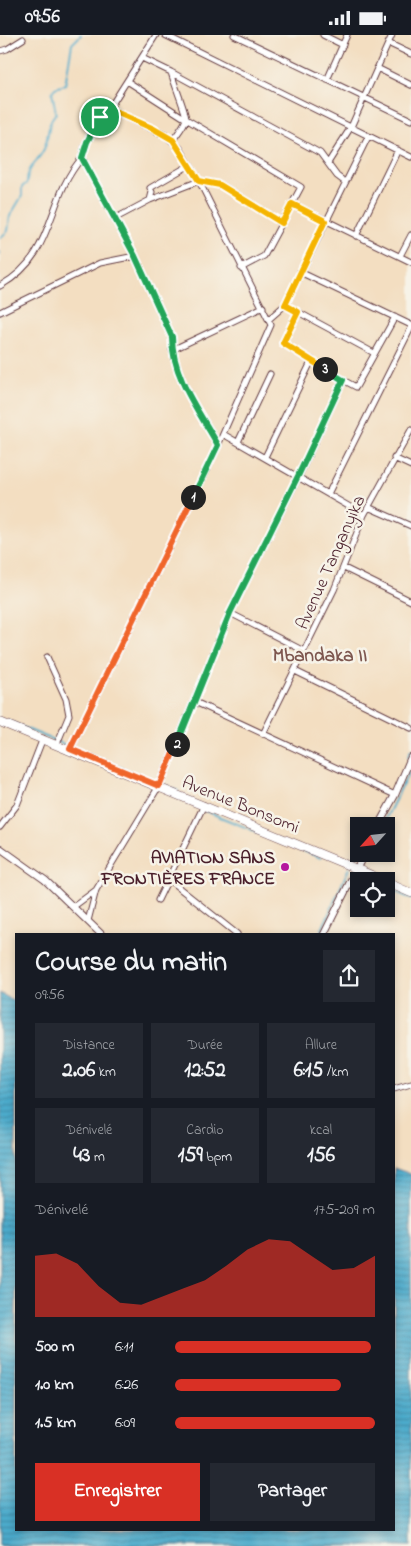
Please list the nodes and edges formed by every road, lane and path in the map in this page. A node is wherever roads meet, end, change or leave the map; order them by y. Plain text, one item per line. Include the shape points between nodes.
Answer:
1 (156, 35) edge
2 (165, 35) edge
3 (234, 35) edge
4 (323, 35) edge
5 (347, 35) edge
6 (392, 35) edge
7 (23, 39) dead end
8 (388, 43) junction
9 (343, 45) junction
10 (0, 51) edge
11 (411, 54) edge
12 (142, 58) junction
13 (377, 68) junction
14 (172, 72) junction
15 (327, 80) junction
16 (127, 81) junction
17 (411, 85) edge
18 (363, 97) junction
19 (109, 109) junction
20 (186, 119) junction
21 (411, 120) edge
22 (351, 127) junction
23 (368, 137) junction
24 (173, 140) junction
25 (398, 150) junction
26 (411, 157) edge
27 (82, 158) junction
28 (328, 163) junction
29 (190, 165) junction
30 (199, 181) junction
31 (345, 182) junction
32 (150, 200) junction
33 (292, 204) junction
34 (114, 219) junction
35 (325, 221) junction
36 (282, 223) junction
37 (411, 235) edge
38 (356, 236) junction
39 (135, 256) junction
40 (400, 256) junction
41 (411, 262) edge
42 (242, 268) junction
43 (300, 271) junction
44 (0, 286) edge
45 (285, 305) junction
46 (263, 307) junction
47 (0, 312) edge
48 (298, 312) junction
49 (395, 317) junction
50 (268, 319) junction
51 (411, 327) edge
52 (172, 350) junction
53 (374, 353) junction
54 (312, 360) junction
55 (270, 374) dead end
56 (343, 380) junction
57 (411, 429) edge
58 (222, 434) junction
59 (238, 442) junction
60 (218, 445) junction
61 (265, 457) junction
62 (394, 458) junction
63 (411, 466) edge
64 (298, 476) junction
65 (328, 493) junction
66 (368, 507) junction
67 (364, 515) junction
68 (411, 526) edge
69 (344, 569) junction
70 (411, 601) edge
71 (230, 613) junction
72 (304, 651) junction
73 (47, 657) dead end
74 (295, 671) junction
75 (195, 702) junction
76 (0, 721) edge
77 (411, 729) edge
78 (263, 734) junction
79 (43, 738) junction
80 (57, 744) junction
81 (70, 749) junction
82 (411, 757) edge
83 (159, 786) junction
84 (395, 795) junction
85 (204, 805) junction
86 (383, 817) edge
87 (0, 827) edge
88 (0, 848) edge
89 (358, 863) edge
90 (356, 867) junction
91 (367, 872) edge
92 (169, 880) junction
93 (395, 885) edge
94 (96, 890) junction
95 (411, 893) edge
96 (158, 899) dead end
97 (73, 907) junction
98 (88, 921) junction
99 (99, 933) edge
100 (236, 933) edge
101 (324, 933) edge
102 (411, 1084) edge
103 (395, 1089) edge

1 - 12 street
2 - 22 street
3 - 15 street
4 - 9 street
5 - 9 street
6 - 8 street
7 - 10 street
8 - 11 street
8 - 13 street
9 - 15 street
12 - 14 street
12 - 16 street
13 - 17 street
13 - 18 street
14 - 20 street
14 - 28 street via 313,148
15 - 18 street
16 - 19 street
16 - 20 street
18 - 21 street
18 - 22 street
19 - 24 street
19 - 27 street via 100,117
20 - 24 street
20 - 33 street via 301,187
22 - 23 street
22 - 28 street
23 - 25 street
23 - 31 street
24 - 29 street
25 - 26 street
25 - 38 street
27 - 34 street
27 - 44 street via 66,178 37,252 20,273
28 - 31 street
29 - 30 street
29 - 32 street via 150,188
30 - 32 street
30 - 36 street via 220,185
30 - 42 street
31 - 35 street
32 - 34 street
33 - 35 street
33 - 36 street
34 - 39 street
35 - 38 street
35 - 43 street
36 - 42 street via 264,256
37 - 40 street
38 - 40 street
39 - 47 street via 100,263
39 - 52 street via 172,337
40 - 41 street
42 - 46 street
43 - 45 street
43 - 49 street
45 - 48 street
45 - 50 street
46 - 50 street
46 - 52 street
48 - 53 street
48 - 54 street via 283,343
49 - 51 street
49 - 53 street
50 - 58 street via 270,330
51 - 65 street
52 - 60 street via 181,380
53 - 56 street via 356,387
54 - 56 street
54 - 61 street
55 - 59 street
56 - 64 street
57 - 62 street, Avenue Tanganyika
58 - 59 street
58 - 60 street
59 - 61 street
60 - 81 street
61 - 64 street
62 - 63 street
62 - 66 street, Avenue Tanganyika
64 - 65 street
64 - 71 street
65 - 67 street
66 - 67 street, Avenue Tanganyika
66 - 68 street
67 - 69 street, Avenue Tanganyika
69 - 70 street
69 - 72 street, Avenue Tanganyika
71 - 72 street
71 - 75 street
72 - 74 street, Avenue Tanganyika
73 - 80 street via 66,699 69,715
74 - 77 street
74 - 78 street, Avenue Tanganyika
75 - 78 street
75 - 83 street
76 - 79 main road, Avenue Bonsomi
78 - 84 street
79 - 80 main road, Avenue Bonsomi
79 - 87 street via 18,805
80 - 81 main road, Avenue Bonsomi
81 - 83 main road, Avenue Bonsomi
82 - 84 street
83 - 85 main road, Avenue Bonsomi
83 - 94 street
84 - 86 street
85 - 90 main road, Avenue Bonsomi
85 - 92 street
88 - 97 street via 39,875
89 - 90 street
90 - 91 main road, Avenue Bonsomi
90 - 101 street
92 - 96 street
92 - 100 street
93 - 95 main road, Avenue Bonsomi
94 - 97 street
94 - 98 street
97 - 98 street
98 - 99 street
102 - 103 street

